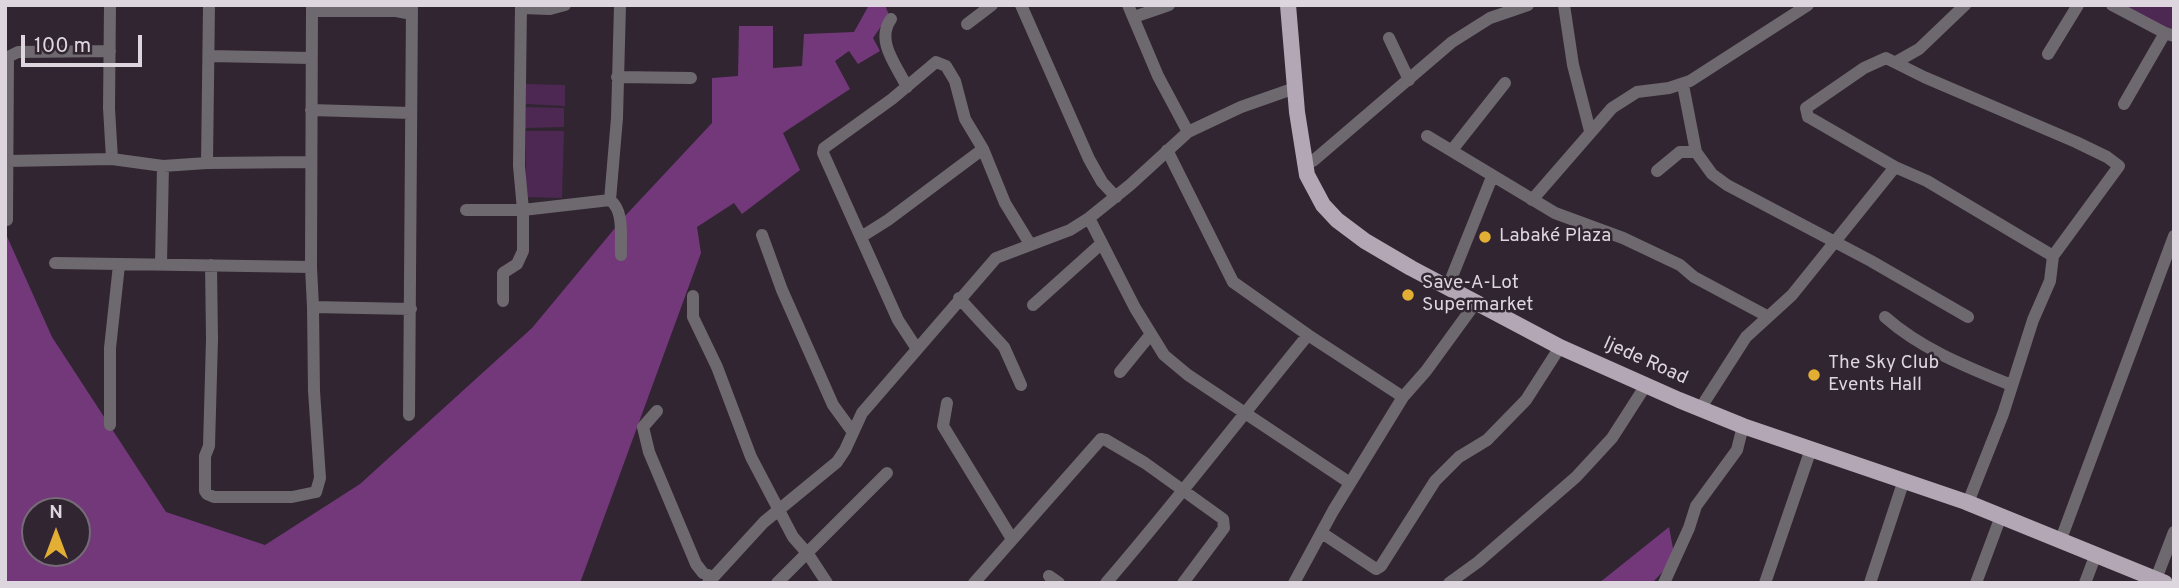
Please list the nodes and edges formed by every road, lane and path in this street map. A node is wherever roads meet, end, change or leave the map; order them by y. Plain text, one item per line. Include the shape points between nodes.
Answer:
1 (110, 5) edge
2 (209, 5) edge
3 (565, 5) edge
4 (605, 5) edge
5 (992, 5) edge
6 (1021, 5) edge
7 (1169, 5) edge
8 (1287, 5) edge
9 (1296, 5) edge
10 (1528, 5) edge
11 (1564, 5) edge
12 (1808, 5) edge
13 (1965, 5) edge
14 (2078, 5) edge
15 (2112, 5) edge
16 (620, 6) edge
17 (521, 7) edge
18 (312, 8) edge
19 (412, 10) edge
20 (1131, 11) edge
21 (891, 19) dead end
22 (967, 24) dead end
23 (2169, 34) edge
24 (1389, 37) dead end
25 (110, 51) junction
26 (2048, 54) dead end
27 (209, 56) junction
28 (311, 58) junction
29 (1896, 62) junction
30 (617, 77) junction
31 (691, 78) dead end
32 (1409, 80) junction
33 (1505, 83) dead end
34 (1683, 85) junction
35 (907, 87) junction
36 (1294, 88) junction
37 (2124, 104) dead end
38 (311, 110) junction
39 (411, 113) junction
40 (1590, 131) junction
41 (1188, 132) junction
42 (1427, 136) dead end
43 (983, 149) junction
44 (1167, 150) junction
45 (1452, 150) junction
46 (1696, 152) junction
47 (112, 159) junction
48 (8, 161) junction
49 (1313, 161) junction
50 (310, 162) junction
51 (207, 163) junction
52 (163, 166) junction
53 (1895, 167) junction
54 (1657, 171) dead end
55 (1493, 177) junction
56 (1116, 197) junction
57 (1532, 200) junction
58 (610, 201) junction
59 (466, 210) dead end
60 (523, 210) junction
61 (1089, 218) junction
62 (8, 220) dead end
63 (762, 235) dead end
64 (2174, 236) edge
65 (861, 237) junction
66 (1834, 242) junction
67 (1102, 243) junction
68 (1030, 244) junction
69 (621, 255) dead end
70 (2053, 256) junction
71 (55, 263) dead end
72 (161, 264) junction
73 (119, 265) junction
74 (211, 265) junction
75 (311, 267) junction
76 (1451, 279) junction
77 (693, 296) dead end
78 (959, 298) junction
79 (503, 301) dead end
80 (1476, 301) junction
81 (1033, 305) dead end
82 (313, 307) junction
83 (411, 309) junction
84 (1767, 316) junction
85 (1885, 317) dead end
86 (1968, 317) dead end
87 (1151, 334) junction
88 (1308, 335) junction
89 (1560, 347) junction
90 (917, 349) junction
91 (1119, 372) dead end
92 (1021, 385) dead end
93 (1646, 385) junction
94 (2011, 385) junction
95 (1403, 397) junction
96 (1705, 401) junction
97 (947, 403) dead end
98 (657, 411) dead end
99 (1245, 412) junction
100 (409, 415) dead end
101 (110, 425) dead end
102 (1743, 425) junction
103 (852, 431) junction
104 (1811, 449) junction
105 (887, 473) dead end
106 (1904, 480) junction
107 (1350, 483) junction
108 (1183, 489) junction
109 (1971, 495) junction
110 (779, 509) junction
111 (2001, 516) junction
112 (2064, 531) junction
113 (2174, 532) edge
114 (1322, 533) junction
115 (1012, 539) junction
116 (808, 554) junction
117 (2096, 554) junction
118 (2163, 578) edge
119 (710, 581) edge
120 (777, 583) edge
121 (827, 583) edge
122 (974, 583) edge
123 (1107, 583) edge
124 (1183, 583) edge
125 (1294, 583) edge
126 (1450, 583) edge
127 (1664, 583) edge
128 (1765, 583) edge
129 (1870, 583) edge
130 (1976, 583) edge
131 (2085, 583) edge

1 - 25 street
2 - 27 street
3 - 17 street
4 - 16 street
5 - 22 street
6 - 56 street via 1089,159
7 - 20 street
8 - 36 main road, Ijede Road
9 - 49 main road, Ijede Road
10 - 32 street via 1479,24
11 - 40 street
12 - 34 street
13 - 29 street via 1919,49
14 - 26 street
15 - 23 street
16 - 30 street
17 - 60 street via 519,166
18 - 19 street
18 - 28 street
19 - 39 street
20 - 41 street
21 - 35 street via 884,39
23 - 37 street
24 - 32 street
25 - 47 street
25 - 48 street via 18,52 8,57
27 - 28 street
27 - 51 street
28 - 38 street
29 - 53 street via 1886,58 1864,68 1806,108 1808,117
29 - 70 street via 2076,142 2119,166
30 - 31 street
30 - 58 street
32 - 49 street
33 - 45 street
34 - 40 street via 1637,92 1612,108
34 - 46 street
35 - 43 street via 936,62 946,66 965,119
35 - 65 street via 824,148
36 - 41 street
36 - 80 main road, Ijede Road via 1307,175 1323,205 1365,241
38 - 39 street
38 - 50 street
39 - 83 street
40 - 57 street
41 - 44 street
42 - 45 street
43 - 65 street
43 - 68 street via 1005,203
44 - 56 street
44 - 88 street via 1233,282
45 - 55 street
46 - 54 street via 1680,152
46 - 66 street via 1727,185
47 - 48 street
47 - 52 street
48 - 62 street
49 - 76 main road, Ijede Road via 1321,184 1343,214
50 - 51 street
50 - 75 street
51 - 52 street
52 - 72 street
53 - 66 street
53 - 70 street via 1938,187
55 - 57 street
55 - 76 street
56 - 61 street
57 - 84 street via 1680,265
58 - 60 street
58 - 69 street via 619,213
59 - 60 street
60 - 79 street via 523,251 517,264 503,273
61 - 67 street
61 - 68 street
63 - 103 street via 834,405
64 - 112 street
65 - 90 street via 898,320
66 - 84 street via 1792,295
66 - 86 street
67 - 81 street
67 - 87 street
68 - 78 street via 996,258
70 - 94 street via 2050,281
71 - 73 street
72 - 73 street
72 - 74 street
73 - 101 street via 110,348
74 - 75 street
74 - 82 street via 209,446 205,456 205,491 210,495 292,497 316,492
75 - 82 street
76 - 96 main road, Ijede Road via 1566,340
77 - 110 street via 693,317 751,457
78 - 90 street
78 - 92 street via 1004,347
80 - 89 main road, Ijede Road
80 - 95 street
82 - 83 street
83 - 100 street
84 - 96 street via 1746,337
85 - 94 street via 1922,344
87 - 91 street
87 - 99 street via 1173,364
88 - 95 street
88 - 99 street
89 - 93 main road, Ijede Road
89 - 114 street via 1526,400 1487,440 1459,457 1435,481 1381,566 1376,569
90 - 103 street
93 - 102 main road, Ijede Road
93 - 126 street via 1612,438 1576,477
94 - 109 street
95 - 107 street
96 - 109 main road, Ijede Road
97 - 115 street via 943,425
98 - 119 street via 643,427 649,452 696,564
99 - 107 street
99 - 108 street
102 - 104 main road, Ijede Road
102 - 127 street via 1737,450 1696,506
103 - 110 street via 837,462
104 - 106 main road, Ijede Road
104 - 128 street
105 - 116 street
106 - 111 main road, Ijede Road
106 - 129 street
107 - 114 street
108 - 115 street via 1101,439
108 - 123 street
108 - 124 street via 1224,523
109 - 112 main road, Ijede Road
110 - 116 street
110 - 119 street
111 - 117 main road, Ijede Road
111 - 130 street
112 - 118 main road, Ijede Road
113 - 118 street
114 - 125 street
115 - 122 street
116 - 120 street
116 - 121 street
117 - 118 main road, Ijede Road
117 - 131 street

